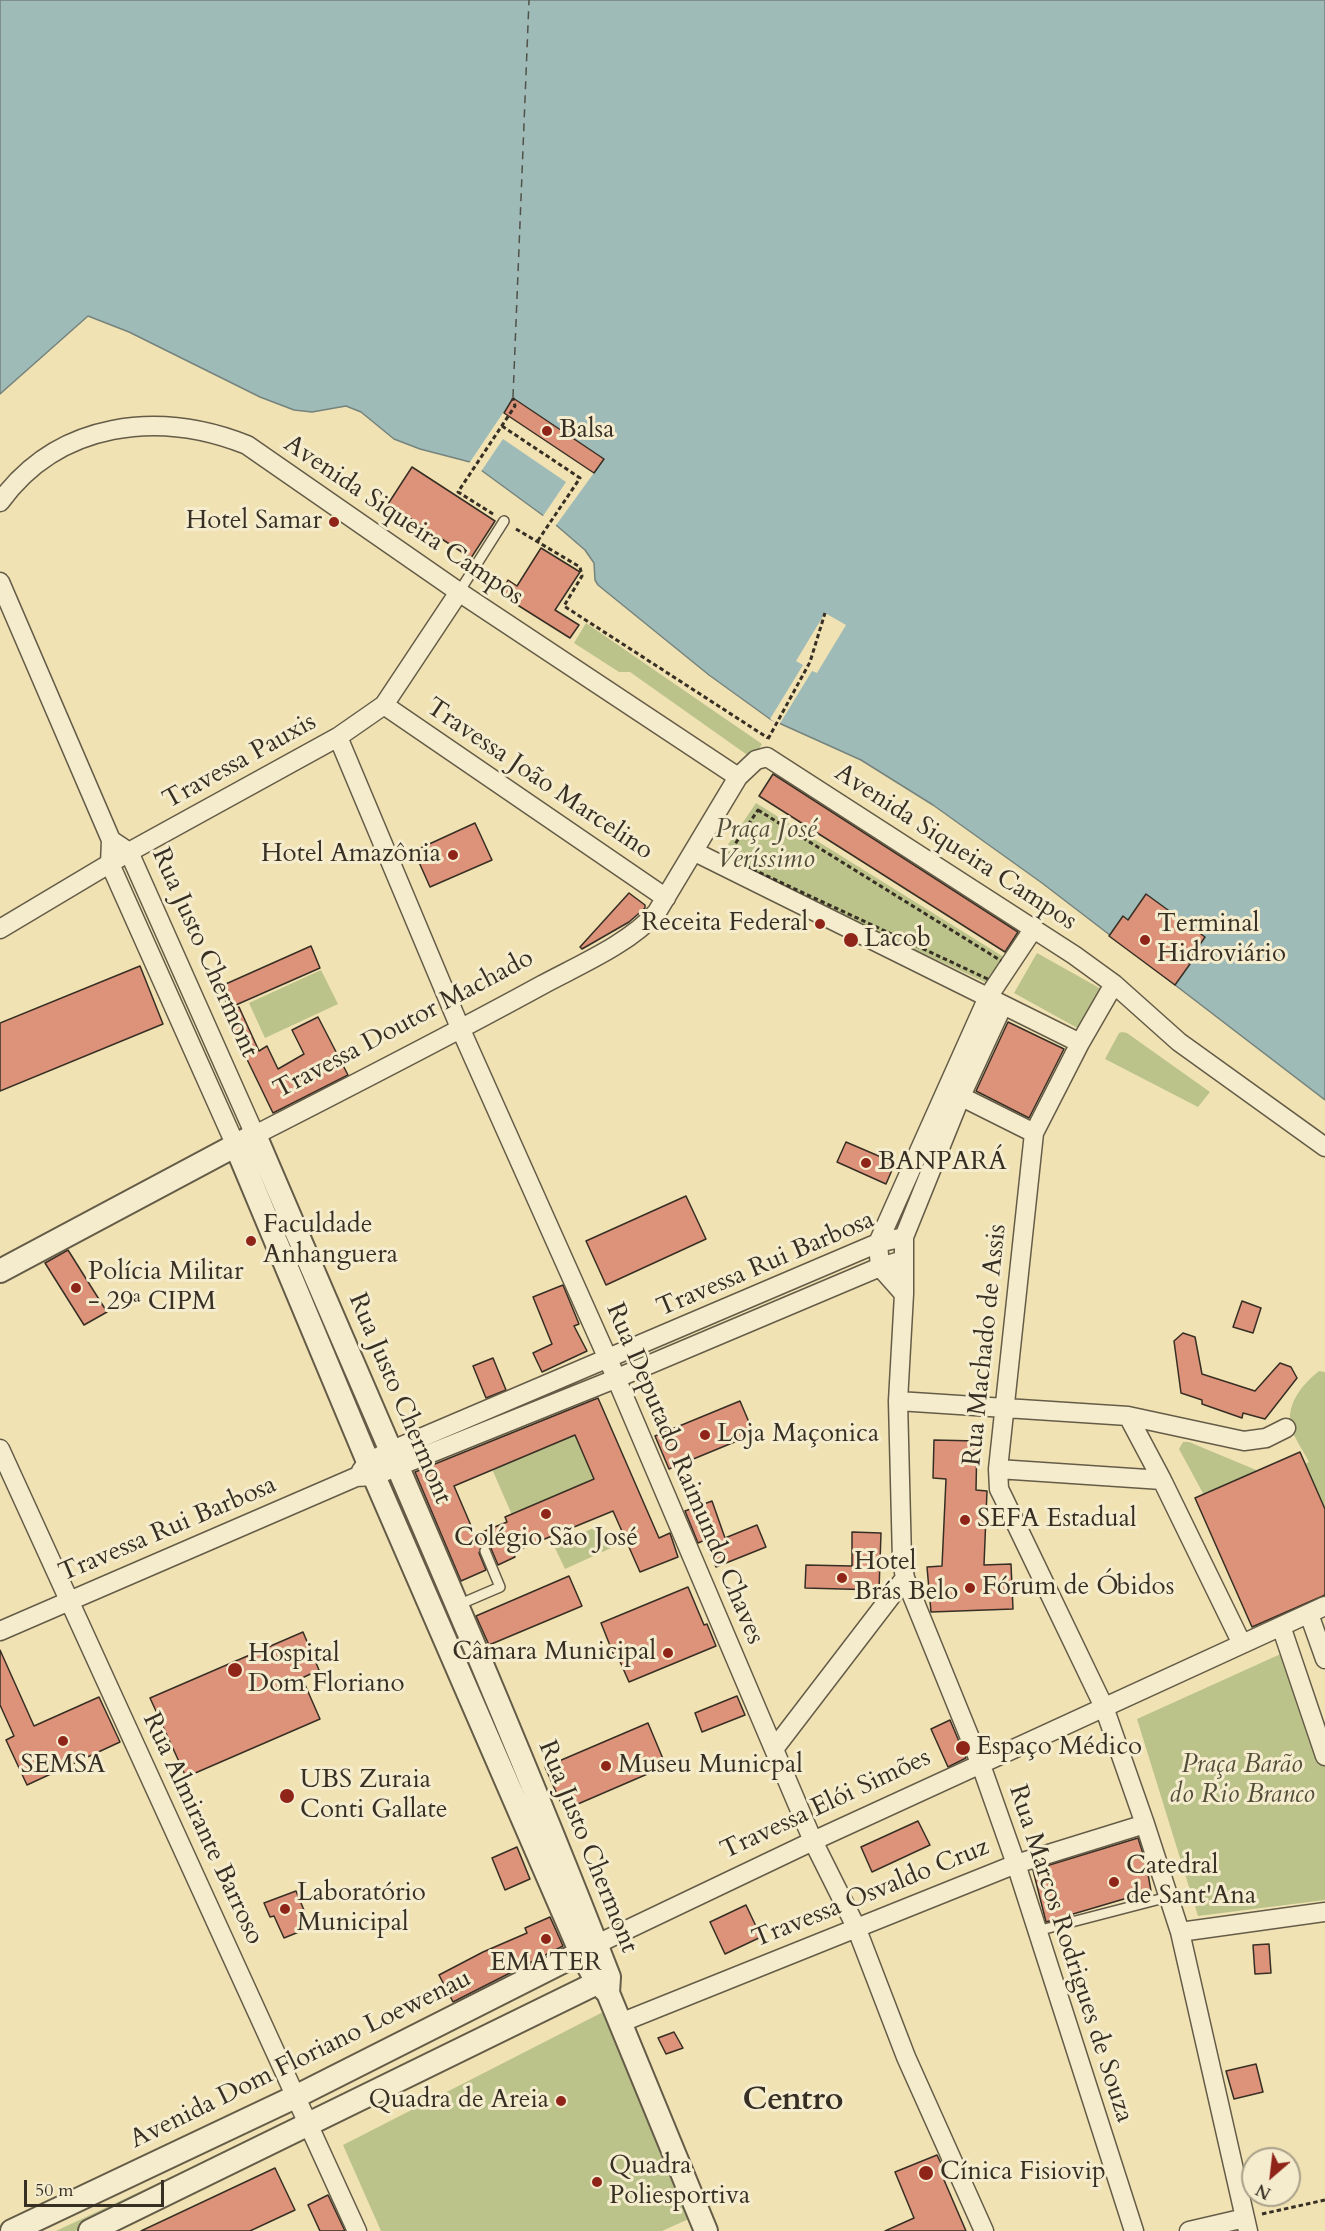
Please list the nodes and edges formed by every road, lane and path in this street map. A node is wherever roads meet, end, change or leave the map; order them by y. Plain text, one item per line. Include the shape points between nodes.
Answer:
1 (513, 398) dead end
2 (502, 426) junction
3 (0, 502) edge
4 (504, 521) junction
5 (537, 542) junction
6 (0, 582) edge
7 (459, 592) junction
8 (825, 613) dead end
9 (384, 705) junction
10 (338, 737) junction
11 (767, 757) joint
12 (738, 777) junction
13 (111, 840) junction
14 (129, 852) junction
15 (695, 852) junction
16 (110, 864) junction
17 (666, 898) junction
18 (1034, 928) junction
19 (0, 929) edge
20 (1003, 962) joint
21 (1114, 984) junction
22 (995, 1001) junction
23 (461, 1030) junction
24 (1080, 1043) junction
25 (953, 1092) junction
26 (1034, 1133) junction
27 (246, 1141) junction
28 (1325, 1147) edge
29 (904, 1237) junction
30 (878, 1243) junction
31 (904, 1260) junction
32 (880, 1267) junction
33 (0, 1271) edge
34 (904, 1294) junction
35 (608, 1359) junction
36 (615, 1379) junction
37 (898, 1401) junction
38 (1004, 1408) junction
39 (1128, 1416) junction
40 (1286, 1428) dead end
41 (0, 1449) edge
42 (393, 1459) junction
43 (998, 1469) junction
44 (366, 1472) junction
45 (1162, 1480) junction
46 (485, 1551) dead end
47 (905, 1578) junction
48 (69, 1600) junction
49 (456, 1606) junction
50 (1317, 1610) edge
51 (1281, 1626) junction
52 (0, 1631) edge
53 (1242, 1644) junction
54 (1325, 1659) edge
55 (1104, 1707) junction
56 (774, 1749) junction
57 (1325, 1756) edge
58 (981, 1765) junction
59 (1145, 1824) junction
60 (813, 1841) junction
61 (1016, 1864) junction
62 (1168, 1897) junction
63 (1325, 1912) edge
64 (856, 1927) junction
65 (1037, 1930) junction
66 (1180, 1932) junction
67 (588, 1949) junction
68 (604, 1984) junction
69 (620, 2023) junction
70 (297, 2096) junction
71 (310, 2124) junction
72 (1325, 2200) edge
73 (1247, 2225) edge
74 (12, 2231) edge
75 (90, 2231) edge
76 (357, 2231) edge
77 (706, 2231) edge
78 (984, 2231) edge
79 (1134, 2231) edge
80 (1189, 2231) edge

1 - 2 path via 515,406
2 - 4 path via 458,492
2 - 5 path via 580,478
3 - 7 street, Avenida Siqueira Campos via 15,482 38,463 65,446 107,429 142,425 222,435 247,445
4 - 5 path
4 - 7 lane
5 - 8 path via 582,571 564,606 768,738 810,662
6 - 13 street, Rua Justo Chermont
7 - 9 street, Travessa Pauxis
7 - 12 street, Avenida Siqueira Campos
9 - 10 street, Travessa Pauxis
9 - 17 street, Travessa João Marcelino
10 - 14 street, Travessa Pauxis
10 - 23 street, Rua Deputado Raimundo Chaves
11 - 12 street, Travessa Doutor Machado via 756,760
11 - 18 street, Avenida Siqueira Campos
12 - 15 street, Travessa Doutor Machado
13 - 14 street, Rua Justo Chermont
13 - 16 street, Rua Justo Chermont
14 - 16 street, Travessa Pauxis
14 - 27 street, Rua Justo Chermont
15 - 17 street, Travessa Doutor Machado
15 - 22 street
16 - 19 street, Travessa Pauxis
16 - 27 street, Rua Justo Chermont
17 - 23 street, Travessa Doutor Machado via 652,918 614,945
18 - 21 street, Avenida Siqueira Campos
18 - 22 street
20 - 20 path via 758,810 731,850 732,858 740,864 992,981
21 - 24 street, Rua Machado de Assis
21 - 28 street, Avenida Siqueira Campos via 1179,1042
22 - 24 street
22 - 25 street
23 - 27 street, Travessa Doutor Machado
23 - 35 street, Rua Deputado Raimundo Chaves
24 - 26 street, Rua Machado de Assis
25 - 26 street
25 - 29 street
25 - 30 street
26 - 38 street, Rua Machado de Assis
27 - 33 street, Travessa Doutor Machado
27 - 42 street, Rua Justo Chermont
27 - 44 street, Rua Justo Chermont
29 - 30 street, Travessa Rui Barbosa
29 - 31 street, Rua Marcos Rodrigues de Souza
30 - 32 street
30 - 35 street, Travessa Rui Barbosa
31 - 32 street, Travessa Rui Barbosa
31 - 34 street, Rua Marcos Rodrigues de Souza
32 - 34 street
32 - 36 street, Travessa Rui Barbosa
34 - 37 street, Rua Marcos Rodrigues de Souza
35 - 36 street, Rua Deputado Raimundo Chaves
35 - 42 street, Travessa Rui Barbosa
36 - 42 street, Travessa Rui Barbosa
36 - 56 street, Rua Deputado Raimundo Chaves
37 - 38 street
37 - 47 street, Rua Marcos Rodrigues de Souza via 900,1546
38 - 39 street
38 - 43 street, Rua Machado de Assis
39 - 40 street via 1244,1441 1266,1438
39 - 45 street
41 - 48 street, Rua Almirante Barroso
42 - 44 street, Travessa Rui Barbosa
42 - 49 street, Rua Justo Chermont
43 - 45 street
43 - 55 street, Rua Machado de Assis via 999,1489
44 - 48 street, Travessa Rui Barbosa
44 - 67 street, Rua Justo Chermont
45 - 53 street
46 - 49 lane via 500,1587
47 - 56 street
47 - 58 street, Rua Marcos Rodrigues de Souza
48 - 52 street, Travessa Rui Barbosa
48 - 70 street, Rua Almirante Barroso
49 - 67 street, Rua Justo Chermont via 574,1886
50 - 51 street, Travessa Elói Simões
50 - 54 street
51 - 53 street, Travessa Elói Simões
51 - 57 street
53 - 55 street, Travessa Elói Simões
55 - 58 street, Travessa Elói Simões
55 - 59 street, Rua Machado de Assis
56 - 60 street, Rua Deputado Raimundo Chaves
58 - 60 street, Travessa Elói Simões
58 - 61 street, Rua Marcos Rodrigues de Souza
59 - 61 street, Travessa Osvaldo Cruz
59 - 62 street, Rua Machado de Assis
60 - 64 street, Rua Deputado Raimundo Chaves
60 - 67 street, Travessa Elói Simões
61 - 64 street, Travessa Osvaldo Cruz
61 - 65 street, Rua Marcos Rodrigues de Souza
62 - 65 lane
62 - 66 street, Rua Machado de Assis
63 - 66 street
64 - 69 street, Travessa Osvaldo Cruz
64 - 78 street, Rua Deputado Raimundo Chaves via 906,2057
65 - 79 street, Rua Marcos Rodrigues de Souza
66 - 73 street, Rua Machado de Assis
67 - 68 street, Rua Justo Chermont
67 - 70 street, Avenida Dom Floriano Loewenau
68 - 69 street, Rua Justo Chermont
68 - 71 street
69 - 77 street, Rua Justo Chermont
70 - 71 street, Rua Almirante Barroso
70 - 74 street, Avenida Dom Floriano Loewenau
71 - 75 street
71 - 76 street, Rua Almirante Barroso
72 - 73 path
73 - 80 street

